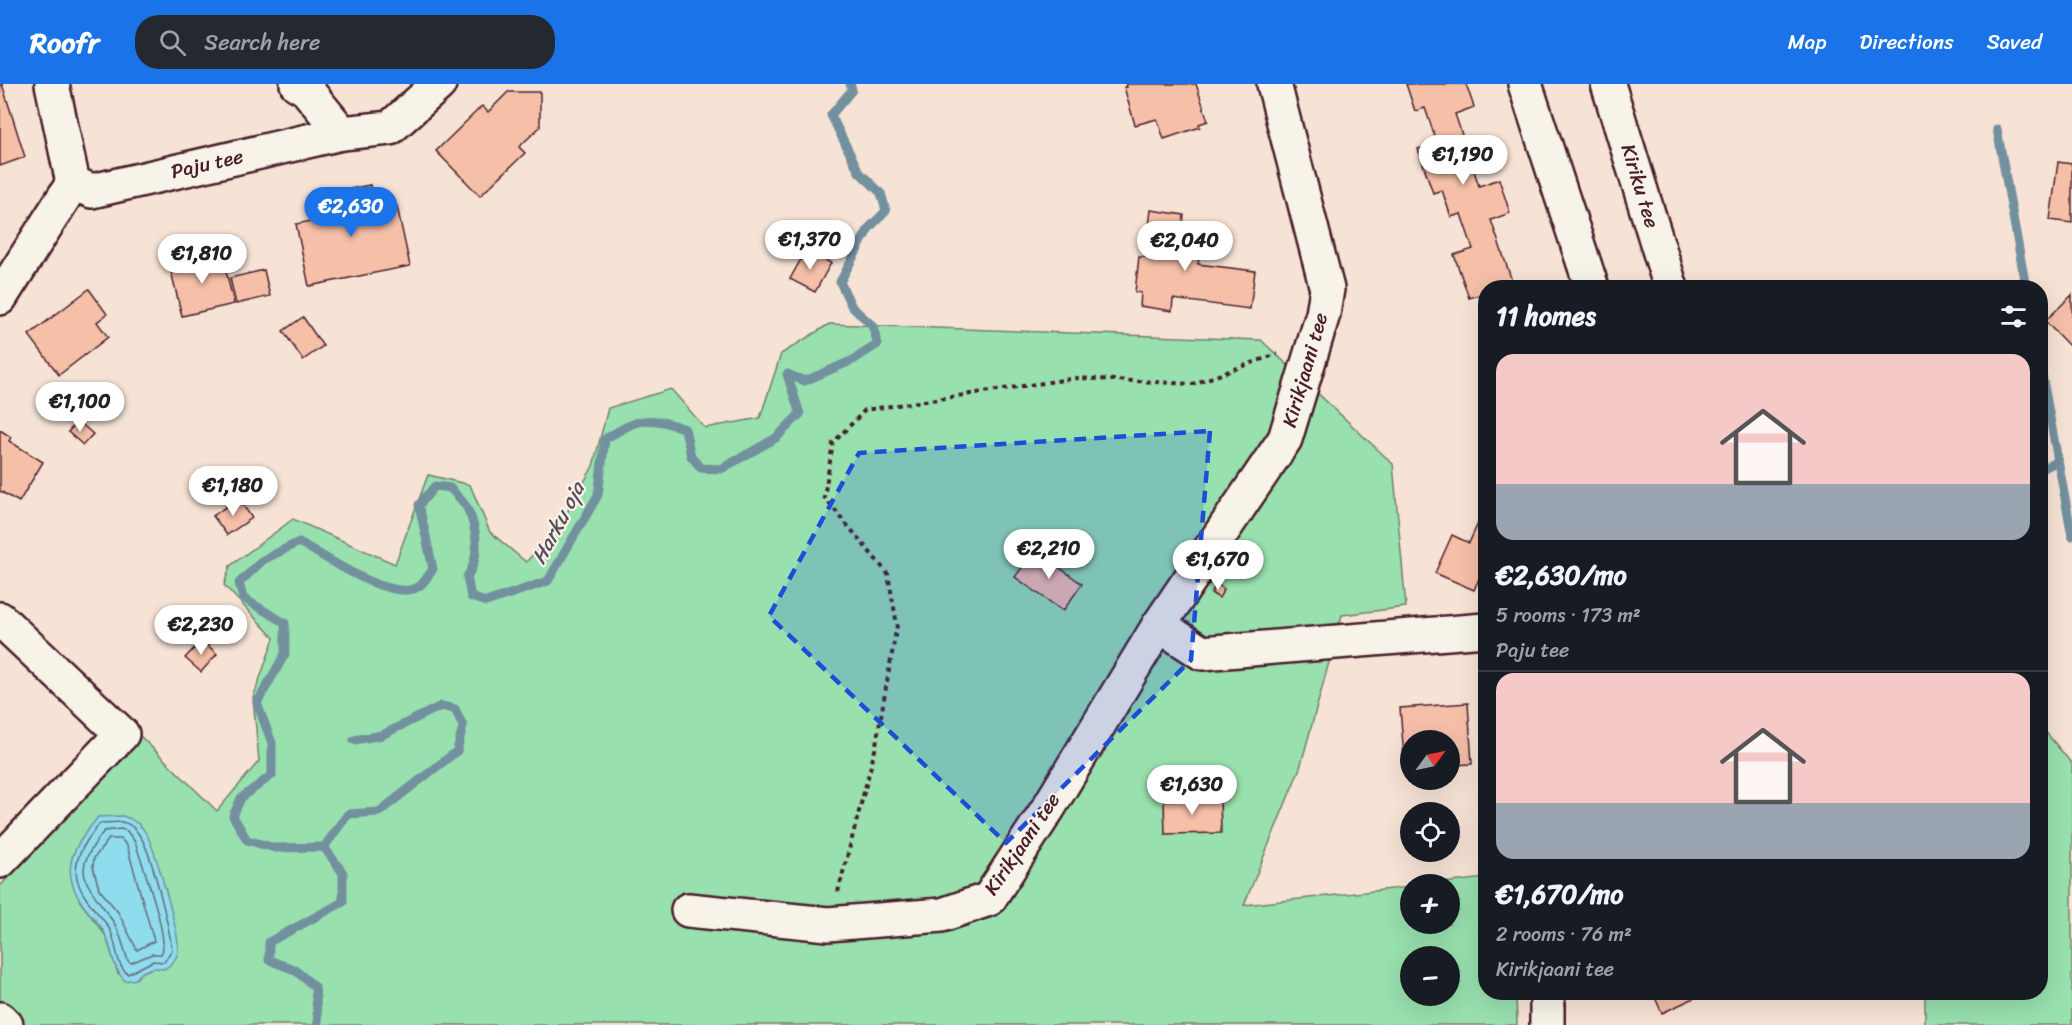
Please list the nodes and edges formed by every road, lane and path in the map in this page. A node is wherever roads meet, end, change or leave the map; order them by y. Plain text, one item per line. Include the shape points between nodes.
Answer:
1 (52, 84) edge
2 (297, 84) edge
3 (439, 84) edge
4 (1274, 84) edge
5 (1525, 84) edge
6 (1608, 84) edge
7 (342, 132) junction
8 (73, 183) junction
9 (1589, 280) edge
10 (1669, 280) edge
11 (0, 298) edge
12 (1279, 354) dead end
13 (0, 619) edge
14 (1159, 625) junction
15 (1478, 631) edge
16 (0, 861) edge
17 (688, 910) dead end
18 (828, 924) junction
19 (1547, 1000) edge
20 (0, 1019) edge
21 (6, 1025) edge
22 (1547, 1025) edge

1 - 8 street
2 - 7 street via 306,89
3 - 7 street, Paju tee via 390,128
4 - 14 street, Kirikjaani tee via 1328,289 1323,314 1286,439
5 - 9 street
6 - 10 street, Kiriku tee
7 - 8 street, Paju tee via 92,191
8 - 11 street
12 - 18 path via 1193,384 1076,378 865,410 832,443 824,497 888,574 897,625 875,750
13 - 16 street via 122,734
14 - 15 street via 1203,653
14 - 18 street, Kirikjaani tee via 989,899 942,915
17 - 18 street, Kirikjaani tee
19 - 22 street
20 - 21 street

